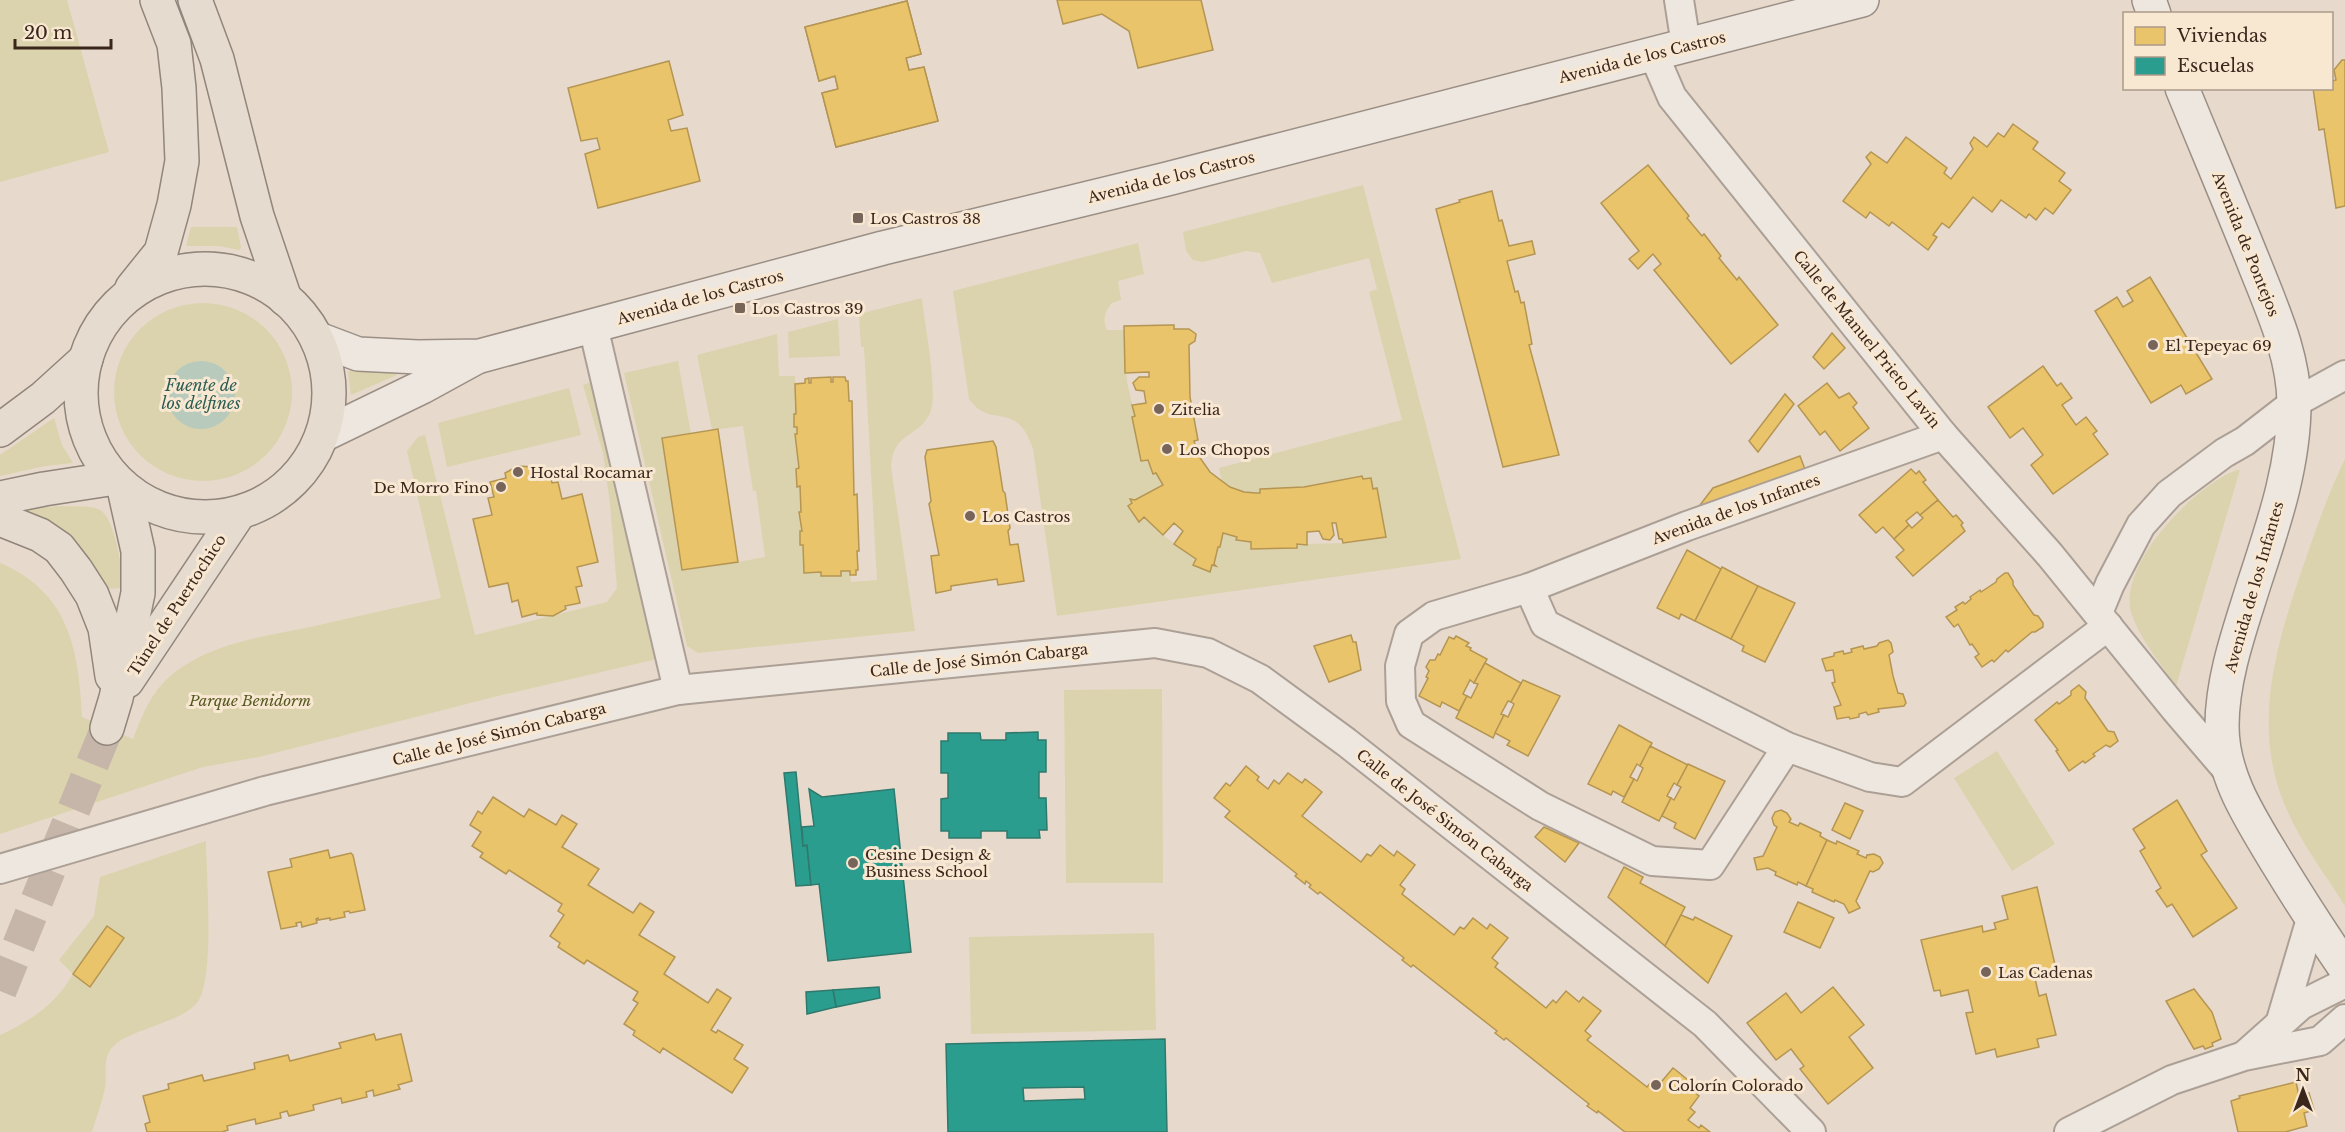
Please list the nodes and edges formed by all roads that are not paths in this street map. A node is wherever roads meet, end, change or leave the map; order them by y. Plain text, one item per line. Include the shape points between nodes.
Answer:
1 (157, 0) edge
2 (195, 0) edge
3 (1679, 0) edge
4 (1862, 0) edge
5 (1686, 45) junction
6 (1653, 53) junction
7 (2183, 90) edge
8 (285, 299) junction
9 (122, 300) junction
10 (593, 326) junction
11 (321, 340) junction
12 (480, 356) junction
13 (86, 360) junction
14 (2345, 375) edge
15 (2294, 403) junction
16 (0, 430) edge
17 (323, 435) junction
18 (1943, 435) junction
19 (117, 486) junction
20 (0, 498) edge
21 (239, 513) junction
22 (0, 519) edge
23 (1529, 588) junction
24 (2103, 619) junction
25 (678, 690) junction
26 (112, 713) junction
27 (1787, 747) junction
28 (2229, 772) junction
29 (0, 869) edge
30 (2311, 919) junction
31 (2345, 968) edge
32 (2345, 983) edge
33 (2345, 1019) edge
34 (2280, 1024) junction
35 (2333, 1040) edge
36 (2244, 1056) junction
37 (1811, 1132) edge
38 (2069, 1132) edge

1 - 9 main road via 174,44 182,161 161,252
2 - 8 main road via 218,59 258,216
3 - 5 street
4 - 5 main road, Avenida de los Castros
5 - 6 main road, Avenida de los Castros
6 - 10 main road, Avenida de los Castros
6 - 18 street, Calle de Manuel Prieto Lavín via 1672,97
7 - 15 main road, Avenida de Pontejos via 2278,324
8 - 9 main road via 247,275 208,267 177,270 146,283
8 - 11 main road
9 - 13 main road via 98,327
10 - 12 main road, Avenida de los Castros
10 - 25 street
11 - 12 main road, Avenida de los Castros via 358,354
11 - 17 main road via 330,397
12 - 17 main road, Avenida de los Castros
13 - 16 main road
13 - 19 main road via 81,409 92,449
14 - 15 street
15 - 24 street via 2169,494 2141,525 2110,584
15 - 28 main road, Avenida de los Infantes via 2290,453 2279,508 2227,679 2222,726
17 - 21 main road via 298,476 272,498
18 - 23 street, Avenida de los Infantes via 1687,526
18 - 24 street, Calle de Manuel Prieto Lavín
19 - 20 main road via 44,489
19 - 21 main road via 153,509 178,515
19 - 26 main road, Túnel de Puertochico via 138,551 138,593
21 - 26 main road, Túnel de Puertochico
22 - 26 main road via 59,548 92,595 105,628
23 - 27 street via 1545,624
23 - 27 street, Avenida de los Infantes via 1434,616 1409,634 1400,666 1401,701 1411,724 1540,806 1652,861 1710,866
24 - 27 street via 1902,782 1870,777
24 - 28 street, Avenida de los Infantes
25 - 29 street, Calle de José Simón Cabarga via 265,791
25 - 37 street, Calle de José Simón Cabarga via 1155,643 1209,653 1260,679 1346,742 1705,1024
28 - 30 main road, Avenida de los Infantes via 2243,806
30 - 31 main road, Avenida de los Infantes
30 - 34 street
32 - 34 street via 2301,1005
33 - 35 street
34 - 36 street
35 - 36 street
36 - 38 street via 2172,1080

